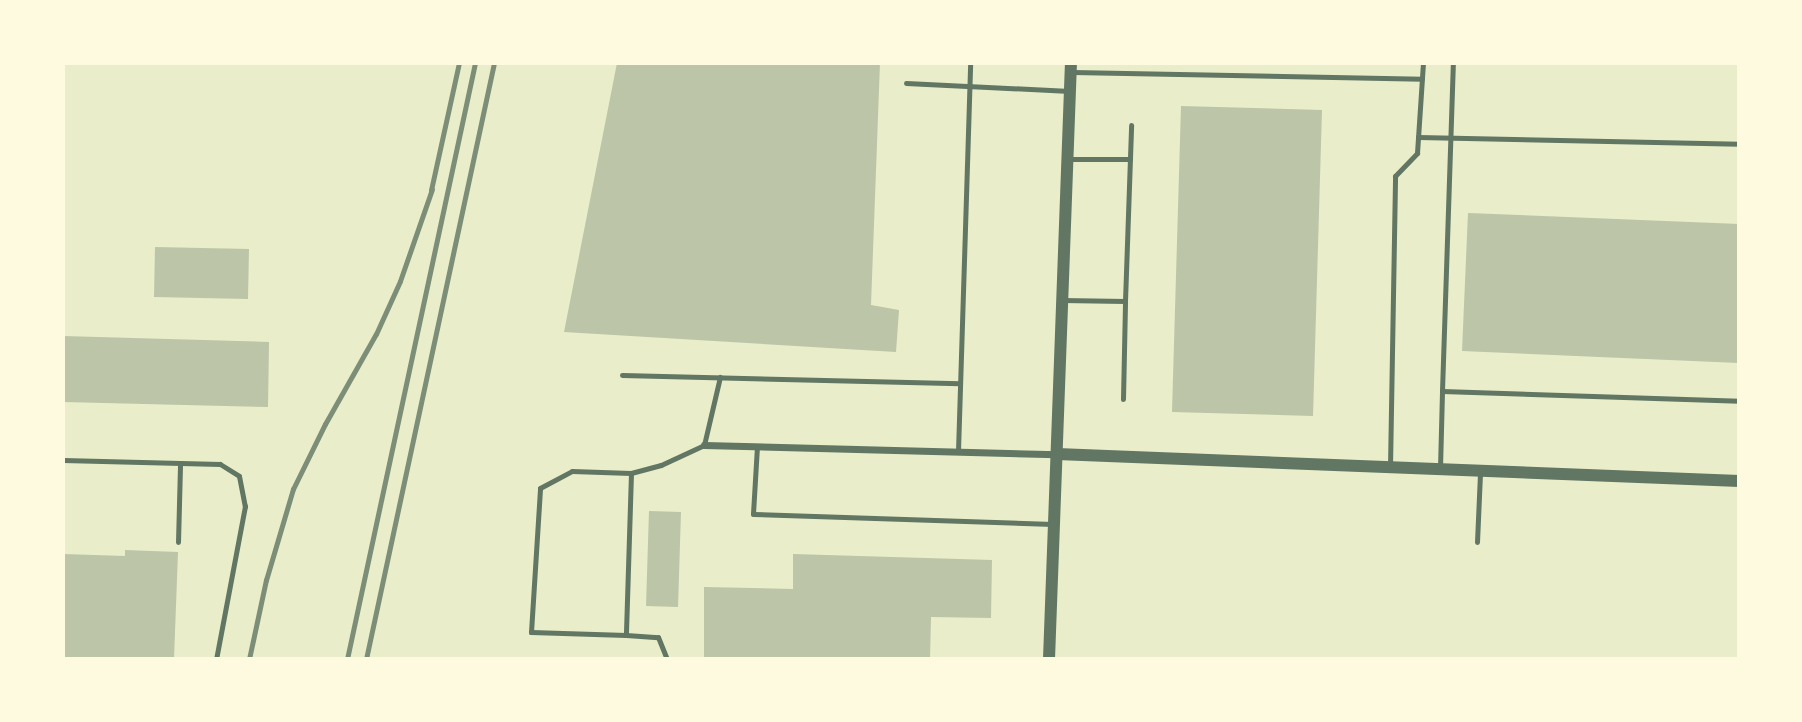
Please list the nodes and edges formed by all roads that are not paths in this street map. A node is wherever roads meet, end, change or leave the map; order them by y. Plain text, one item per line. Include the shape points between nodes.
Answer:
1 (970, 63) edge
2 (1423, 63) edge
3 (1453, 63) edge
4 (1071, 68) edge
5 (1422, 79) junction
6 (906, 83) dead end
7 (969, 88) junction
8 (1070, 91) junction
9 (1131, 125) dead end
10 (1418, 137) junction
11 (1450, 138) junction
12 (1739, 144) edge
13 (1067, 159) junction
14 (1130, 159) junction
15 (1062, 300) junction
16 (1125, 301) junction
17 (622, 374) dead end
18 (720, 377) junction
19 (960, 383) junction
20 (1442, 391) junction
21 (1123, 398) dead end
22 (1739, 401) edge
23 (704, 445) junction
24 (757, 446) junction
25 (958, 451) junction
26 (1057, 454) junction
27 (63, 460) edge
28 (180, 464) junction
29 (1390, 469) junction
30 (1440, 471) junction
31 (1479, 472) junction
32 (631, 473) junction
33 (1739, 481) edge
34 (1054, 524) junction
35 (178, 542) dead end
36 (1477, 542) dead end
37 (626, 635) junction
38 (216, 659) edge
39 (667, 659) edge
40 (1049, 659) edge

1 - 7 lane
2 - 5 lane
3 - 11 lane
4 - 5 lane
4 - 8 street
5 - 10 lane
6 - 7 lane
7 - 8 lane
7 - 19 lane
8 - 13 street
9 - 14 lane
10 - 11 lane
10 - 29 lane via 1417,153 1395,176
11 - 12 lane
11 - 20 lane
13 - 14 lane
13 - 15 street
14 - 16 lane
15 - 16 lane
15 - 26 street
16 - 21 lane
17 - 18 lane
18 - 19 lane
18 - 23 lane
19 - 25 lane
20 - 22 lane
20 - 30 lane
23 - 24 street
23 - 32 lane
24 - 25 street
24 - 34 lane via 753,514
25 - 26 street
26 - 29 street
26 - 34 street
27 - 28 lane
28 - 35 lane
28 - 38 lane via 219,464 239,477 245,506
29 - 30 street
30 - 31 street
31 - 33 street
31 - 36 lane
32 - 37 lane
32 - 37 lane via 572,471 540,488 531,632
34 - 40 street
37 - 39 lane via 658,637

